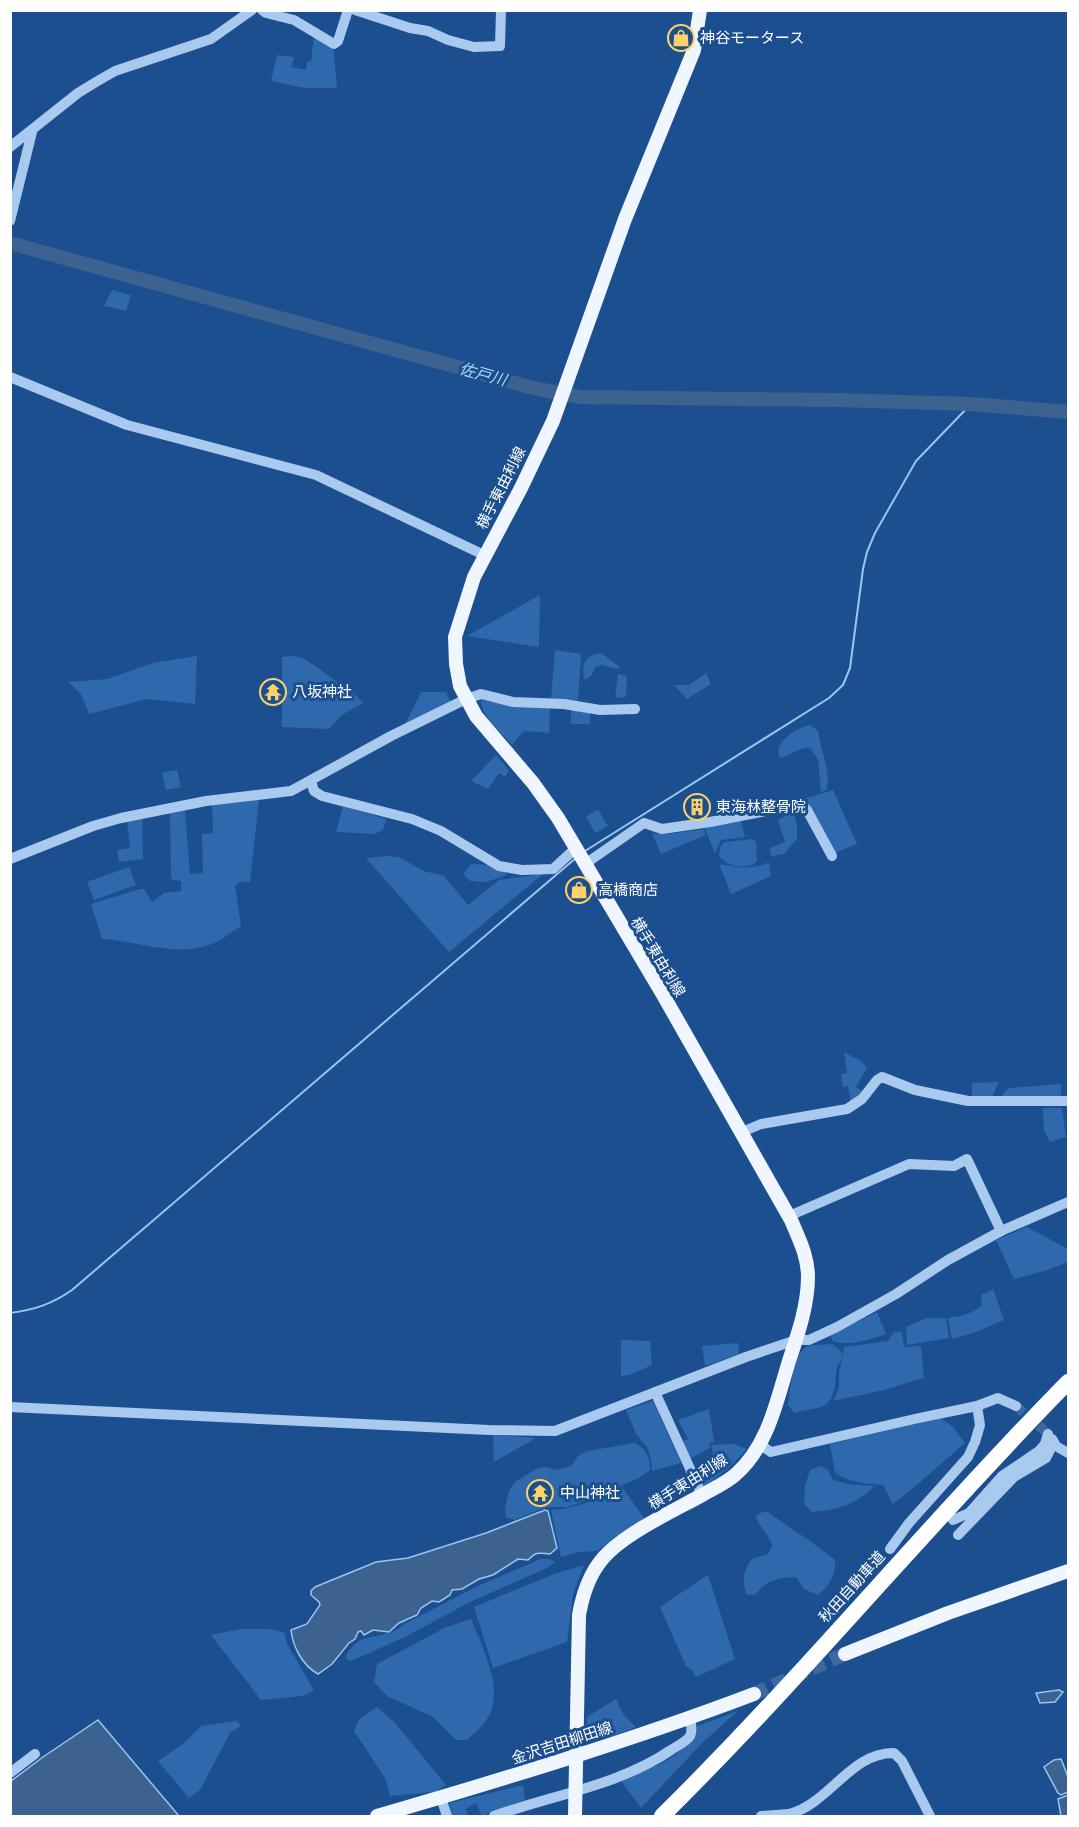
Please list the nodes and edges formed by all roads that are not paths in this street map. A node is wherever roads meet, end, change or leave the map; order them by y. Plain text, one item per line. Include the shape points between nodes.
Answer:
1 (252, 10) edge
2 (262, 10) edge
3 (348, 10) edge
4 (355, 10) edge
5 (501, 10) edge
6 (700, 10) edge
7 (32, 132) junction
8 (10, 147) edge
9 (10, 221) edge
10 (10, 377) edge
11 (484, 555) junction
12 (466, 699) junction
13 (635, 710) dead end
14 (311, 781) junction
15 (576, 848) junction
16 (832, 856) dead end
17 (10, 859) edge
18 (585, 864) junction
19 (1068, 1101) edge
20 (742, 1132) junction
21 (1068, 1203) edge
22 (789, 1216) junction
23 (1001, 1231) junction
24 (796, 1340) junction
25 (1068, 1382) edge
26 (655, 1392) junction
27 (1068, 1397) edge
28 (977, 1406) junction
29 (1016, 1406) tunnel mouth
30 (10, 1407) edge
31 (759, 1444) junction
32 (1068, 1453) edge
33 (702, 1495) junction
34 (955, 1527) junction
35 (890, 1549) dead end
36 (1068, 1571) edge
37 (845, 1654) tunnel mouth
38 (754, 1694) tunnel mouth
39 (690, 1718) junction
40 (35, 1754) dead end
41 (575, 1756) junction
42 (10, 1773) edge
43 (576, 1790) junction
44 (441, 1798) junction
45 (789, 1815) edge
46 (377, 1816) edge
47 (447, 1816) edge
48 (494, 1816) edge
49 (575, 1816) edge
50 (662, 1816) edge
51 (677, 1816) edge
52 (761, 1816) edge
53 (930, 1816) edge

1 - 7 street via 211,39 115,71 78,93
2 - 3 street via 294,20 334,44
4 - 5 street via 474,47 500,46
6 - 11 main road, 横手東由利線 via 694,50 625,219 553,421
7 - 8 street
7 - 9 street
10 - 11 street via 127,425 316,475
11 - 12 main road, 横手東由利線 via 455,637 459,683
12 - 13 street via 481,694 513,702
12 - 14 street
12 - 15 main road, 横手東由利線 via 483,727 533,783
14 - 15 street via 314,791 322,796 412,819 441,831 499,866 553,869
14 - 17 street via 291,790 206,801 122,818
15 - 18 main road, 横手東由利線
16 - 18 street via 801,804 662,829 644,823
18 - 20 main road, 横手東由利線
19 - 20 street via 968,1101 915,1090 882,1077 847,1109 761,1124
20 - 22 main road, 横手東由利線
21 - 23 street
22 - 23 street via 909,1164 954,1166 967,1159
22 - 24 main road, 横手東由利線 via 806,1258 808,1276
23 - 24 street via 837,1327 809,1341
24 - 26 street
24 - 31 main road, 横手東由利線 via 771,1420
25 - 50 highway, 秋田自動車道
26 - 30 street via 555,1431
26 - 33 street
27 - 34 highway, 秋田自動車道
28 - 29 street via 998,1398
28 - 31 street via 771,1452
28 - 35 street via 980,1425 968,1457
31 - 33 main road, 横手東由利線 via 735,1474
32 - 34 street via 1056,1446 1048,1434 1039,1451 1002,1476
33 - 41 main road, 横手東由利線 via 609,1551 593,1573 579,1615
34 - 51 highway, 秋田自動車道
36 - 37 main road
38 - 39 main road, 金沢吉田柳田線
39 - 41 main road, 金沢吉田柳田線
39 - 43 street via 690,1736 665,1754 631,1772
40 - 42 street
41 - 43 main road, 横手東由利線
41 - 44 main road, 金沢吉田柳田線
43 - 48 street
43 - 49 main road, 横手東由利線
44 - 46 main road, 金沢吉田柳田線
44 - 47 street
45 - 52 street
45 - 53 street via 822,1796 867,1758 894,1753

